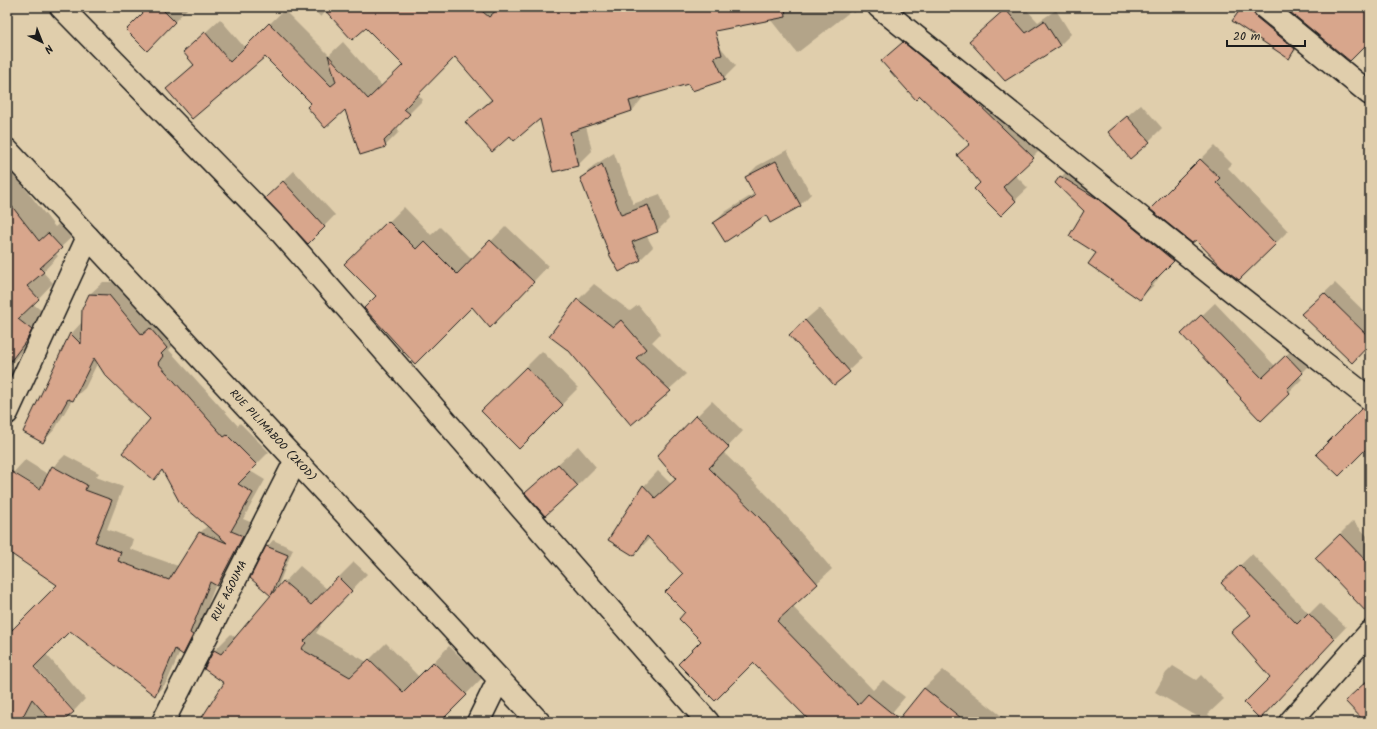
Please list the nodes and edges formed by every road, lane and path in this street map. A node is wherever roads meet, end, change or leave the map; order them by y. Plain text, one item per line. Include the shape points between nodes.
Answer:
1 (61, 7) edge
2 (879, 7) edge
3 (1264, 7) edge
4 (1370, 94) edge
5 (7, 150) edge
6 (88, 237) junction
7 (1370, 399) edge
8 (7, 413) edge
9 (296, 460) junction
10 (1370, 632) edge
11 (499, 679) junction
12 (163, 722) edge
13 (478, 722) edge
14 (539, 722) edge
15 (708, 722) edge
16 (1290, 722) edge

1 - 15 street via 279,230
2 - 7 street
3 - 4 street
5 - 6 street, RUE PILIMABOO (2KOD)
6 - 8 street
6 - 9 street, RUE PILIMABOO (2KOD)
9 - 11 street, RUE PILIMABOO (2KOD)
9 - 12 street, RUE AGOUMA
10 - 16 street
11 - 13 street
11 - 14 street, RUE PILIMABOO (2KOD)

